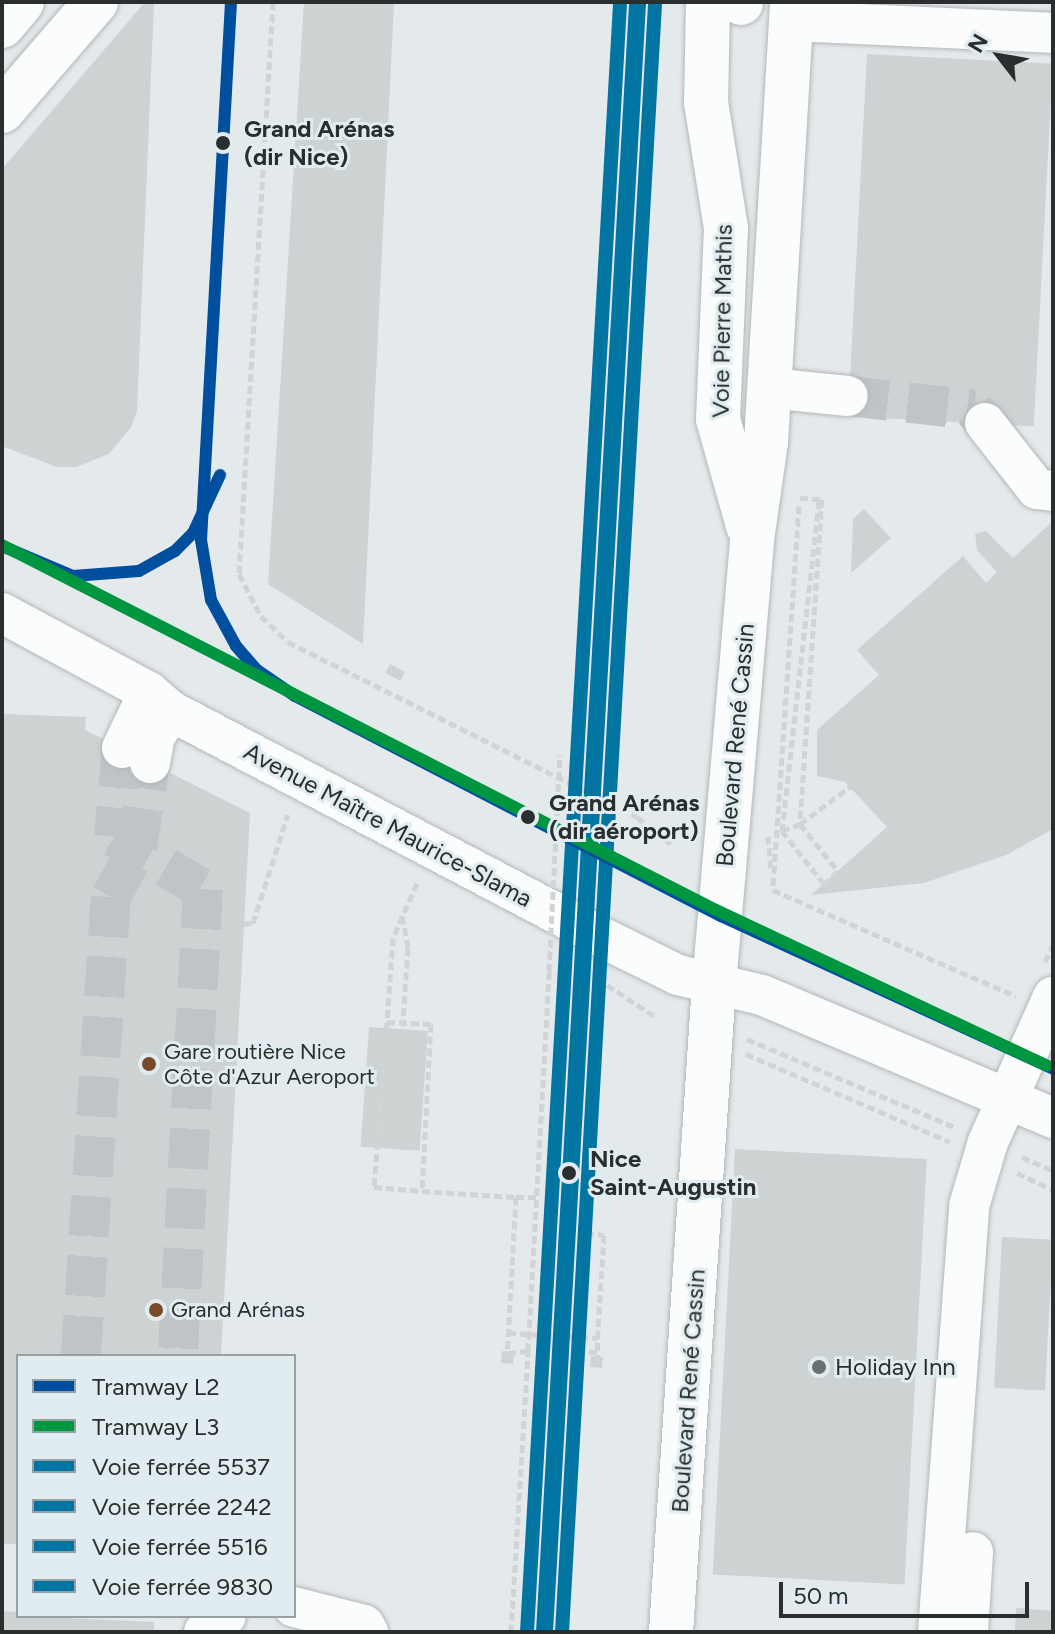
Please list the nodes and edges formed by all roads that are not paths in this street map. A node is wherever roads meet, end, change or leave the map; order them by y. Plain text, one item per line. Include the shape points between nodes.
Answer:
1 (22, 2) edge
2 (96, 2) edge
3 (708, 2) edge
4 (791, 12) edge
5 (2, 26) edge
6 (1053, 33) edge
7 (2, 111) edge
8 (769, 388) junction
9 (848, 396) tunnel mouth
10 (985, 423) tunnel mouth
11 (1053, 491) edge
12 (752, 540) junction
13 (2, 613) edge
14 (160, 702) junction
15 (136, 756) tunnel mouth
16 (714, 985) junction
17 (1050, 1003) edge
18 (1008, 1099) junction
19 (1053, 1118) edge
20 (978, 1453) dead end
21 (296, 1608) edge
22 (223, 1618) edge
23 (204, 1632) edge
24 (368, 1632) edge
25 (671, 1632) edge
26 (938, 1632) edge
27 (968, 1632) edge

1 - 5 main road
2 - 7 main road
3 - 12 main road, Voie Pierre Mathis via 706,102 726,228 718,419
4 - 6 street
4 - 8 main road, Boulevard René Cassin
8 - 9 street
8 - 12 main road, Boulevard René Cassin
10 - 11 street via 1037,489
12 - 16 main road, Boulevard René Cassin
13 - 14 street, Avenue Maître Maurice-Slama
14 - 15 street
14 - 16 street, Avenue Maître Maurice-Slama via 593,933 678,975
16 - 18 street, Avenue Maître Maurice-Slama via 762,995
16 - 25 main road, Boulevard René Cassin
17 - 18 street
18 - 19 street, Avenue Maître Maurice-Slama
18 - 26 street via 969,1206
20 - 27 street
21 - 24 street via 364,1625
22 - 23 street

